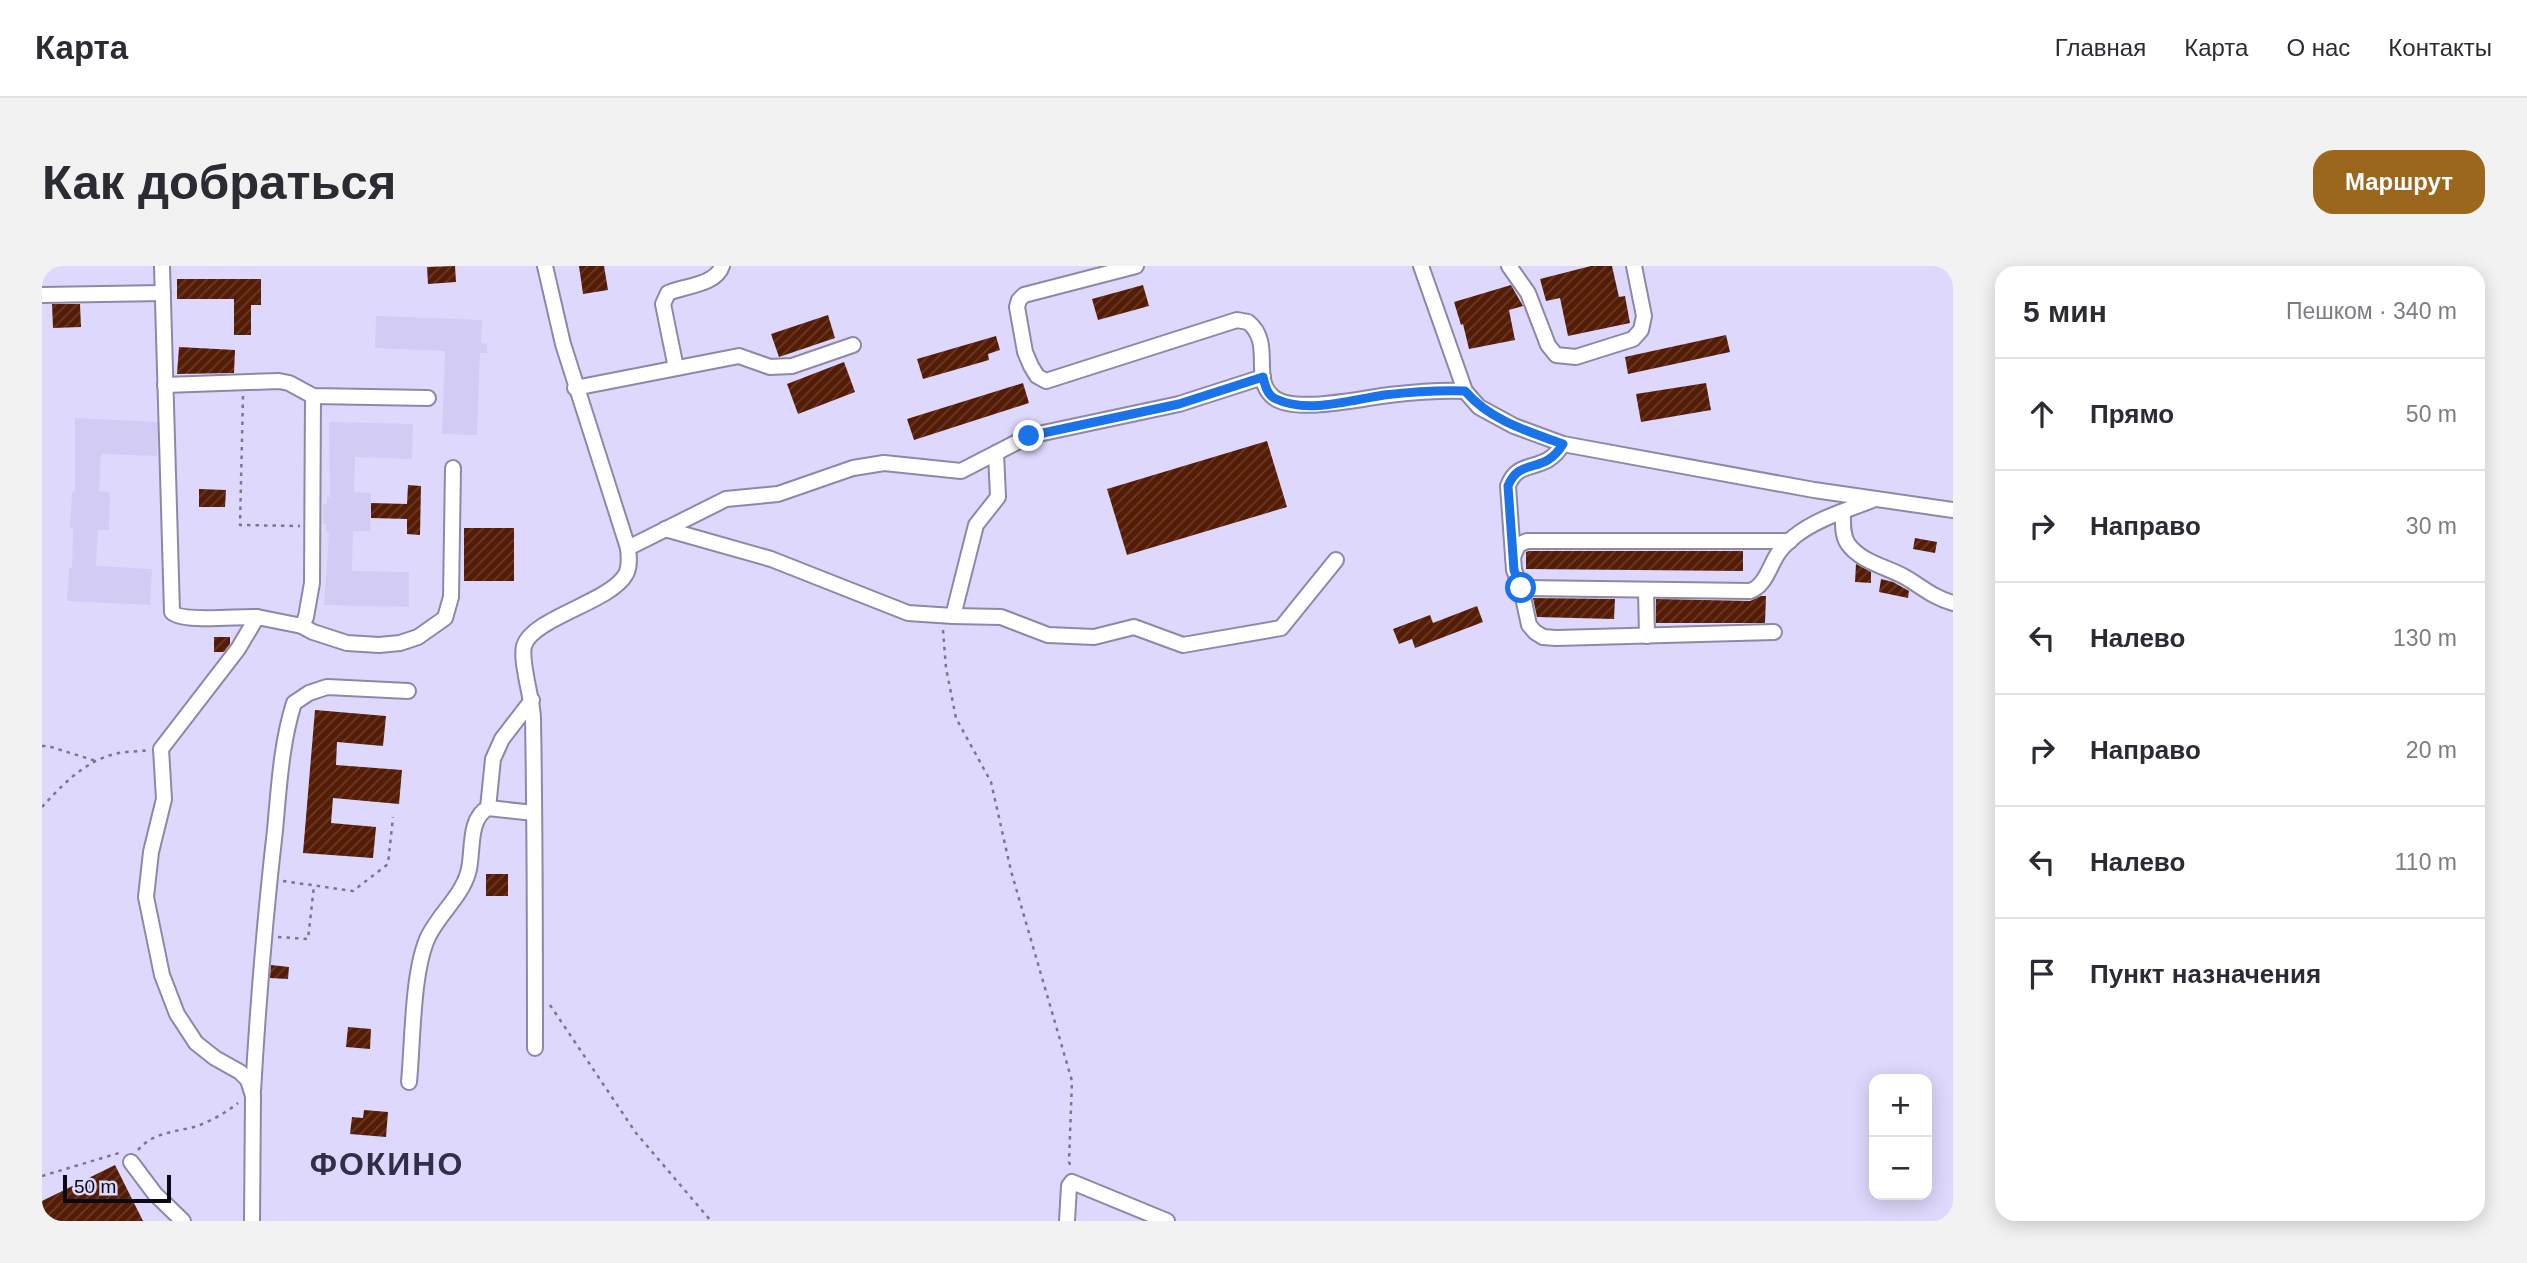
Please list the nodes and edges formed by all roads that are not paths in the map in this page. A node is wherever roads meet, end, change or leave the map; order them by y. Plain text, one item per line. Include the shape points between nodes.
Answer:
1 (162, 266) edge
2 (545, 266) edge
3 (722, 266) edge
4 (1136, 266) edge
5 (1422, 266) edge
6 (1509, 266) edge
7 (1634, 266) edge
8 (163, 293) junction
9 (42, 295) edge
10 (853, 345) dead end
11 (676, 368) junction
12 (1263, 377) junction
13 (165, 385) junction
14 (575, 388) junction
15 (1465, 391) junction
16 (313, 396) junction
17 (428, 398) dead end
18 (1563, 444) junction
19 (996, 453) junction
20 (453, 468) dead end
21 (1876, 499) junction
22 (1953, 510) edge
23 (1843, 512) junction
24 (664, 529) junction
25 (1790, 541) junction
26 (628, 548) junction
27 (1513, 559) junction
28 (1336, 560) dead end
29 (1521, 588) junction
30 (1646, 590) junction
31 (1953, 603) edge
32 (953, 616) junction
33 (257, 617) junction
34 (302, 626) junction
35 (1773, 632) dead end
36 (1647, 636) junction
37 (408, 691) dead end
38 (532, 700) junction
39 (488, 808) junction
40 (534, 813) junction
41 (535, 1048) dead end
42 (409, 1082) dead end
43 (253, 1096) junction
44 (131, 1162) road end
45 (183, 1221) edge
46 (252, 1221) edge
47 (1067, 1221) edge
48 (1167, 1221) edge

1 - 8 street
2 - 14 street
3 - 11 street via 708,281 668,293 663,304
4 - 12 street via 1019,300 1025,352 1037,376 1055,380 1237,320 1248,322 1261,338
5 - 15 street
6 - 7 street via 1528,293 1548,345 1556,355 1576,357 1633,339 1641,330 1644,316
8 - 9 street
8 - 13 street
10 - 11 street via 792,366 770,368 739,356
11 - 14 street
12 - 15 street via 1273,398 1291,404
12 - 19 street via 1179,404 1029,436
13 - 16 street via 289,383
13 - 33 street via 172,612 191,618
14 - 26 street
15 - 18 street via 1479,407 1514,426
16 - 17 street
16 - 34 street via 312,583
18 - 21 street
18 - 27 street via 1544,464 1512,475 1508,486
19 - 24 street via 961,471 884,463 853,468 779,494 726,499
19 - 32 street via 998,497 976,524
20 - 34 street via 451,597 446,618 418,637 379,645 347,643
21 - 22 street
21 - 23 street
23 - 25 street
23 - 31 street via 1849,546 1940,600
24 - 26 street
24 - 32 street via 771,559 908,613
25 - 27 street via 1527,541 1518,545
25 - 30 street via 1751,591
26 - 38 street via 626,575 616,586 527,638 523,649
27 - 29 street
28 - 32 street via 1281,628 1183,645 1134,627 1094,637 1048,635 1001,617
29 - 30 street
29 - 36 street via 1529,625 1543,637
30 - 36 street
33 - 34 street
33 - 43 street via 238,649 160,749 164,799 146,897 162,975 177,1014 196,1043 248,1080
35 - 36 street
37 - 43 street via 327,687 294,704 285,737 269,879
38 - 39 street via 502,739 493,759
38 - 40 street
39 - 40 street
39 - 42 street via 476,822 469,872 428,937 420,962
40 - 41 street
43 - 46 street
44 - 45 street
47 - 48 street via 1072,1182

